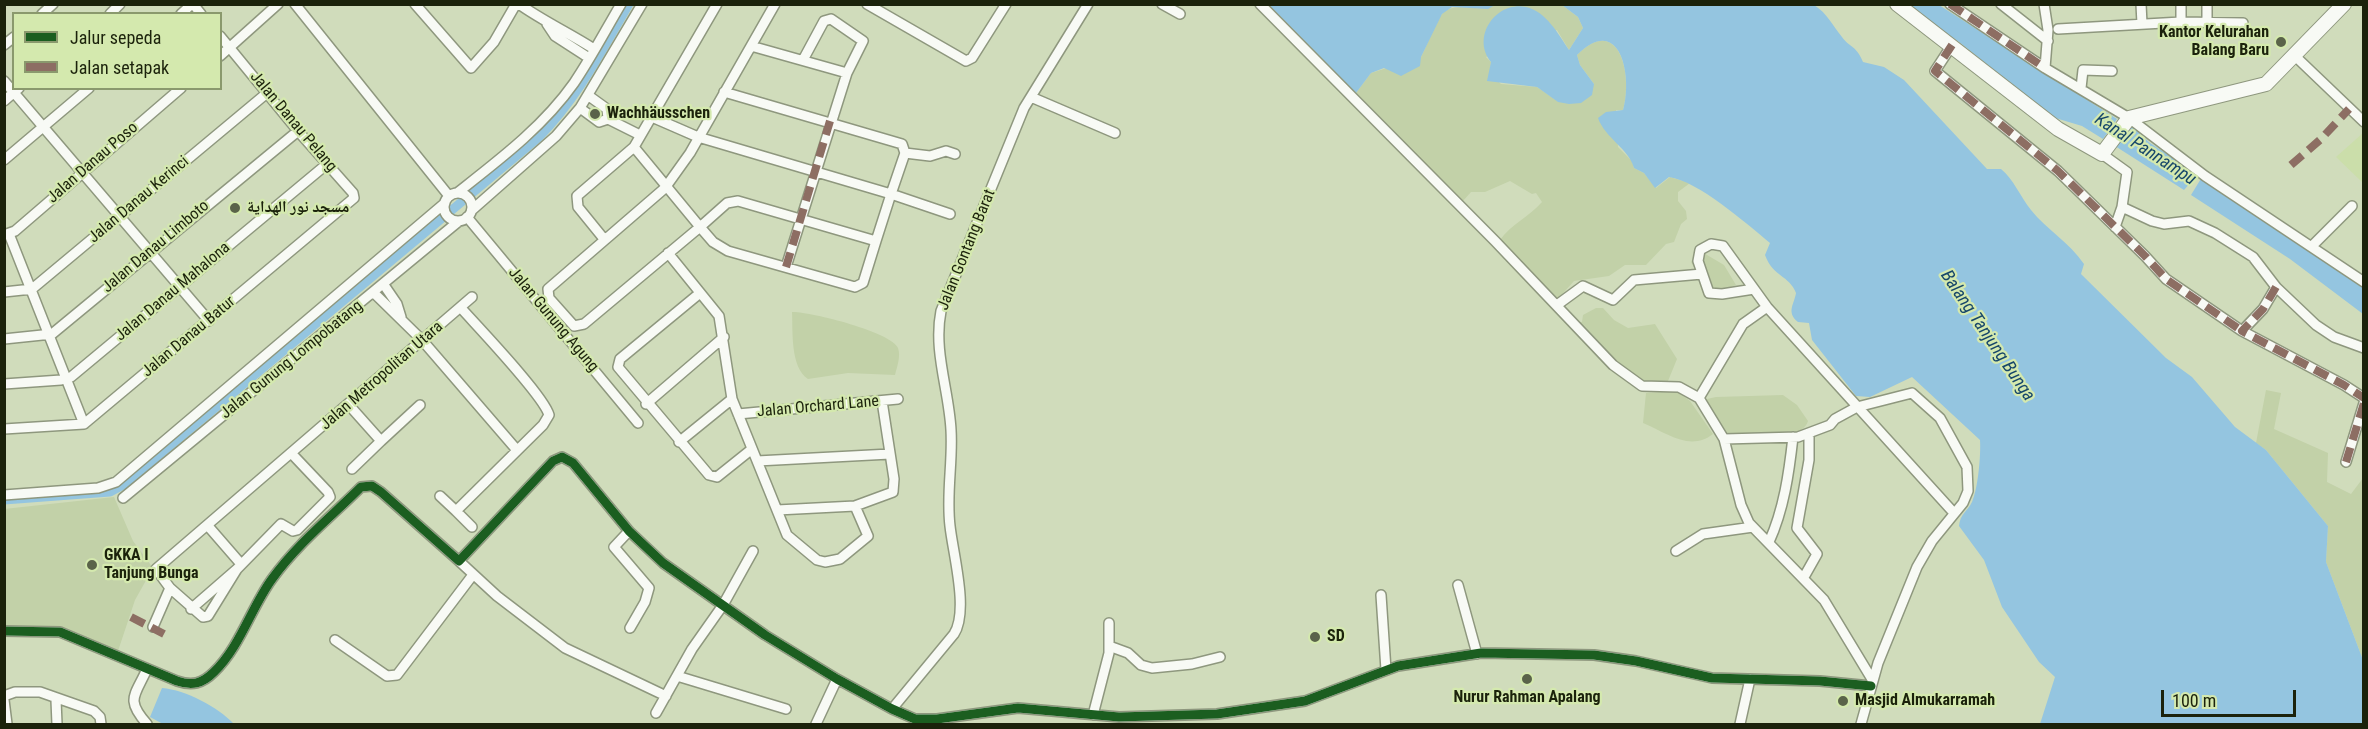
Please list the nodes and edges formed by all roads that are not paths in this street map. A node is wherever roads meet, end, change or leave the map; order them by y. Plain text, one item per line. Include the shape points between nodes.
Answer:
1 (278, 4) edge
2 (295, 4) edge
3 (414, 4) edge
4 (517, 4) edge
5 (621, 4) edge
6 (642, 4) edge
7 (717, 4) edge
8 (775, 4) edge
9 (867, 4) edge
10 (1006, 4) edge
11 (1088, 4) edge
12 (1161, 4) edge
13 (1260, 4) edge
14 (1897, 4) edge
15 (1950, 4) edge
16 (2001, 4) edge
17 (2044, 4) edge
18 (2141, 4) edge
19 (2181, 4) edge
20 (2206, 4) edge
21 (2344, 4) edge
22 (1180, 14) dead end
23 (2181, 22) junction
24 (2207, 22) junction
25 (2243, 23) dead end
26 (2142, 24) junction
27 (2058, 29) dead end
28 (222, 38) edge
29 (2048, 41) junction
30 (1952, 45) junction
31 (751, 46) junction
32 (231, 48) junction
33 (591, 53) junction
34 (222, 55) edge
35 (2295, 56) junction
36 (803, 60) junction
37 (2073, 66) dead end
38 (2045, 68) junction
39 (2082, 70) junction
40 (2112, 72) dead end
41 (847, 73) junction
42 (2080, 88) junction
43 (87, 90) edge
44 (178, 90) edge
45 (17, 91) edge
46 (724, 92) junction
47 (267, 93) junction
48 (589, 96) junction
49 (1031, 97) junction
50 (4, 101) edge
51 (580, 108) junction
52 (652, 117) junction
53 (608, 119) junction
54 (2128, 119) junction
55 (830, 121) junction
56 (2364, 122) edge
57 (42, 126) junction
58 (298, 131) junction
59 (1115, 133) dead end
60 (640, 135) junction
61 (698, 137) junction
62 (634, 147) junction
63 (2105, 149) junction
64 (905, 153) junction
65 (955, 154) dead end
66 (4, 160) edge
67 (327, 164) junction
68 (816, 171) junction
69 (83, 172) junction
70 (665, 188) junction
71 (891, 194) junction
72 (354, 196) joint
73 (452, 199) junction
74 (2352, 206) dead end
75 (2122, 207) junction
76 (950, 214) dead end
77 (465, 215) junction
78 (118, 218) junction
79 (801, 218) junction
80 (700, 227) junction
81 (2115, 227) junction
82 (7, 235) edge
83 (604, 239) junction
84 (876, 241) junction
85 (2312, 246) junction
86 (148, 252) junction
87 (668, 253) junction
88 (786, 267) junction
89 (1702, 274) junction
90 (2364, 282) edge
91 (384, 285) junction
92 (179, 287) junction
93 (2276, 287) junction
94 (30, 289) junction
95 (1754, 289) junction
96 (4, 292) edge
97 (700, 292) junction
98 (374, 293) junction
99 (472, 297) dead end
100 (1557, 305) junction
101 (1767, 307) junction
102 (461, 308) junction
103 (401, 317) junction
104 (209, 321) junction
105 (2242, 331) junction
106 (50, 335) junction
107 (724, 338) junction
108 (4, 339) edge
109 (422, 340) junction
110 (2364, 348) edge
111 (66, 379) junction
112 (4, 384) edge
113 (1699, 398) junction
114 (732, 399) junction
115 (897, 399) dead end
116 (882, 401) junction
117 (2364, 401) edge
118 (348, 404) junction
119 (646, 404) junction
120 (420, 405) dead end
121 (1857, 407) junction
122 (738, 414) junction
123 (638, 423) dead end
124 (84, 424) junction
125 (4, 429) edge
126 (1809, 434) junction
127 (1793, 437) junction
128 (1724, 439) junction
129 (381, 441) junction
130 (680, 442) junction
131 (516, 449) junction
132 (753, 449) junction
133 (292, 454) junction
134 (890, 454) junction
135 (757, 461) junction
136 (2346, 462) dead end
137 (352, 469) dead end
138 (4, 495) edge
139 (440, 496) dead end
140 (123, 498) dead end
141 (855, 506) junction
142 (777, 510) junction
143 (456, 511) junction
144 (1954, 513) junction
145 (208, 526) junction
146 (472, 527) dead end
147 (1753, 527) junction
148 (629, 531) junction
149 (1769, 542) junction
150 (753, 551) dead end
151 (1676, 551) dead end
152 (459, 561) junction
153 (239, 567) junction
154 (472, 576) junction
155 (1803, 577) junction
156 (1458, 585) dead end
157 (172, 589) junction
158 (1381, 595) dead end
159 (723, 605) junction
160 (191, 609) junction
161 (1108, 623) dead end
162 (153, 627) dead end
163 (630, 628) dead end
164 (4, 631) edge
165 (335, 640) dead end
166 (1109, 646) junction
167 (1476, 654) junction
168 (1220, 657) dead end
169 (147, 669) junction
170 (1386, 670) junction
171 (677, 676) junction
172 (837, 679) junction
173 (1750, 679) junction
174 (1872, 683) junction
175 (666, 696) junction
176 (4, 698) edge
177 (56, 700) junction
178 (786, 709) dead end
179 (892, 709) junction
180 (656, 713) dead end
181 (1093, 715) junction
182 (7, 724) edge
183 (57, 724) edge
184 (101, 724) edge
185 (147, 724) edge
186 (816, 724) edge
187 (1740, 724) edge
188 (1861, 724) edge

1 - 32 street
2 - 73 street
3 - 4 street via 471,68 494,42
4 - 33 street via 547,24 555,36
5 - 33 street
6 - 48 street, Jalan Gunung Lompobatang
7 - 52 street
8 - 31 street
9 - 10 street via 966,61 972,58
11 - 49 street, Jalan Gontang Barat
12 - 22 street
13 - 100 street
14 - 30 street
15 - 38 street
16 - 29 street
17 - 29 street
18 - 26 street
19 - 23 street
20 - 24 street
21 - 35 street
23 - 24 street
23 - 26 street
24 - 25 street
26 - 27 street
28 - 32 street, Jalan Danau Pelang
29 - 38 street
30 - 63 street via 2058,129
30 - 81 street via 1935,71 2058,171
31 - 36 street
31 - 46 street
32 - 34 street
32 - 47 street, Jalan Danau Pelang
33 - 73 street via 574,83 542,120
35 - 54 street via 2266,84
35 - 56 street
36 - 41 street
36 - 41 street via 825,19 831,19 863,41
37 - 39 street
38 - 42 street
39 - 40 street
39 - 42 street
41 - 55 street
42 - 54 street
43 - 57 street
44 - 69 street, Jalan Danau Poso
45 - 50 street
45 - 57 street
46 - 55 street
46 - 61 street
47 - 58 street, Jalan Danau Pelang
47 - 78 street, Jalan Danau Kerinci
48 - 51 street, Jalan Gunung Lompobatang
48 - 53 street via 607,109
49 - 59 street
49 - 179 street, Jalan Gontang Barat via 945,296 939,324 951,432 949,522 959,623
51 - 53 street via 599,122
51 - 77 street, Jalan Gunung Lompobatang via 556,136
52 - 60 street
52 - 61 street
53 - 60 street
54 - 63 street
54 - 85 street via 2205,176
55 - 64 street via 902,144
55 - 68 street
57 - 66 street
57 - 69 street
58 - 67 street, Jalan Danau Pelang
58 - 86 street, Jalan Danau Limboto
60 - 62 street
61 - 68 street
61 - 70 street
62 - 70 street
62 - 83 street via 577,196 578,207
63 - 75 street via 2127,172
64 - 65 street
64 - 71 street
67 - 72 street, Jalan Danau Pelang
67 - 92 street, Jalan Danau Mahalona
68 - 71 street
68 - 79 street
69 - 78 street
69 - 82 street, Jalan Danau Poso
70 - 80 street
70 - 83 street
71 - 76 street
71 - 84 street
72 - 104 street, Jalan Danau Batur
73 - 77 street via 469,198
73 - 77 street via 448,216
73 - 138 street via 116,482 98,488
74 - 85 street
75 - 81 street
75 - 93 street via 2164,224 2184,220 2202,226 2253,257
77 - 91 street, Jalan Gunung Lompobatang
77 - 123 street, Jalan Gunung Agung
78 - 86 street
78 - 94 street, Jalan Danau Kerinci
79 - 80 street via 733,202
79 - 84 street
79 - 88 street
80 - 87 street
80 - 88 street via 720,248
81 - 105 street via 2166,279
82 - 94 street
83 - 87 street via 548,289 549,298 574,326 584,324
84 - 88 street via 859,287
85 - 90 street
86 - 92 street
86 - 106 street, Jalan Danau Limboto
87 - 97 street
89 - 95 street via 1712,294
89 - 95 street via 1700,250 1720,244
89 - 100 street via 1634,280 1613,300 1583,286
91 - 98 street, Jalan Gunung Lompobatang
91 - 103 street via 398,304
92 - 104 street
92 - 111 street, Jalan Danau Mahalona
93 - 105 street via 2264,309
93 - 110 street via 2316,325 2334,337
94 - 96 street
94 - 106 street
95 - 101 street
97 - 107 street via 719,316
97 - 119 street via 618,363 620,372
98 - 103 street
98 - 140 street, Jalan Gunung Lompobatang
99 - 102 street, Jalan Metropolitan Utara
100 - 113 street via 1632,381 1642,386 1687,389
101 - 113 street via 1743,324
101 - 121 street
102 - 109 street, Jalan Metropolitan Utara
102 - 131 street via 546,407 549,415 543,425
103 - 109 street
104 - 124 street, Jalan Danau Batur
105 - 117 street via 2344,385
106 - 108 street
106 - 111 street
107 - 114 street
107 - 119 street
109 - 118 street, Jalan Metropolitan Utara
109 - 131 street
111 - 112 street
111 - 124 street
113 - 128 street
114 - 122 street
114 - 130 street
115 - 116 street, Jalan Orchard Lane
116 - 122 street, Jalan Orchard Lane
116 - 134 street
117 - 136 street
118 - 129 street
118 - 133 street, Jalan Metropolitan Utara
119 - 130 street
120 - 129 street
121 - 126 street
121 - 144 street
121 - 144 street via 1912,393 1940,418 1967,467 1968,491
122 - 132 street
124 - 125 street
126 - 127 street
126 - 155 street via 1809,460 1797,528 1817,554
127 - 128 street
127 - 149 street via 1788,480
128 - 147 street via 1741,505
129 - 137 street
130 - 132 street via 712,477
131 - 143 street
132 - 135 street
133 - 145 street, Jalan Metropolitan Utara
133 - 153 street via 330,496 297,530 281,524
134 - 135 street
134 - 141 street via 893,492
135 - 142 street
139 - 143 street
141 - 142 street
141 - 142 street via 868,536 840,559 825,562 817,560 787,535
143 - 146 street
144 - 174 street via 1917,567
145 - 153 street
145 - 157 street, Jalan Metropolitan Utara via 157,567
147 - 149 street
147 - 151 street via 1703,534
148 - 152 street via 573,463 558,458
148 - 159 street via 663,563
148 - 163 street via 614,548 649,588
149 - 155 street
150 - 159 street
152 - 154 street
152 - 169 street via 381,492 372,486 361,487 310,535 272,579 213,672 199,683 189,684
153 - 160 street
153 - 160 street via 208,616 200,616
154 - 165 street via 397,675 387,676
154 - 175 street via 565,648
155 - 174 street via 1833,613
156 - 167 street
157 - 160 street
157 - 162 street
158 - 170 street
159 - 171 street
159 - 172 street
161 - 166 street
164 - 169 street via 60,632
166 - 168 street via 1152,668
166 - 181 street
167 - 170 street via 1413,662
167 - 173 street via 1594,655 1712,678
169 - 185 street via 133,702
170 - 181 street via 1305,701 1276,706 1217,714
171 - 175 street
171 - 178 street
172 - 179 street
172 - 186 street
173 - 174 street
173 - 187 street
174 - 188 street
175 - 180 street
176 - 177 street via 28,691
176 - 182 street
177 - 183 street
177 - 184 street via 94,711
179 - 181 street via 924,720 1018,708

